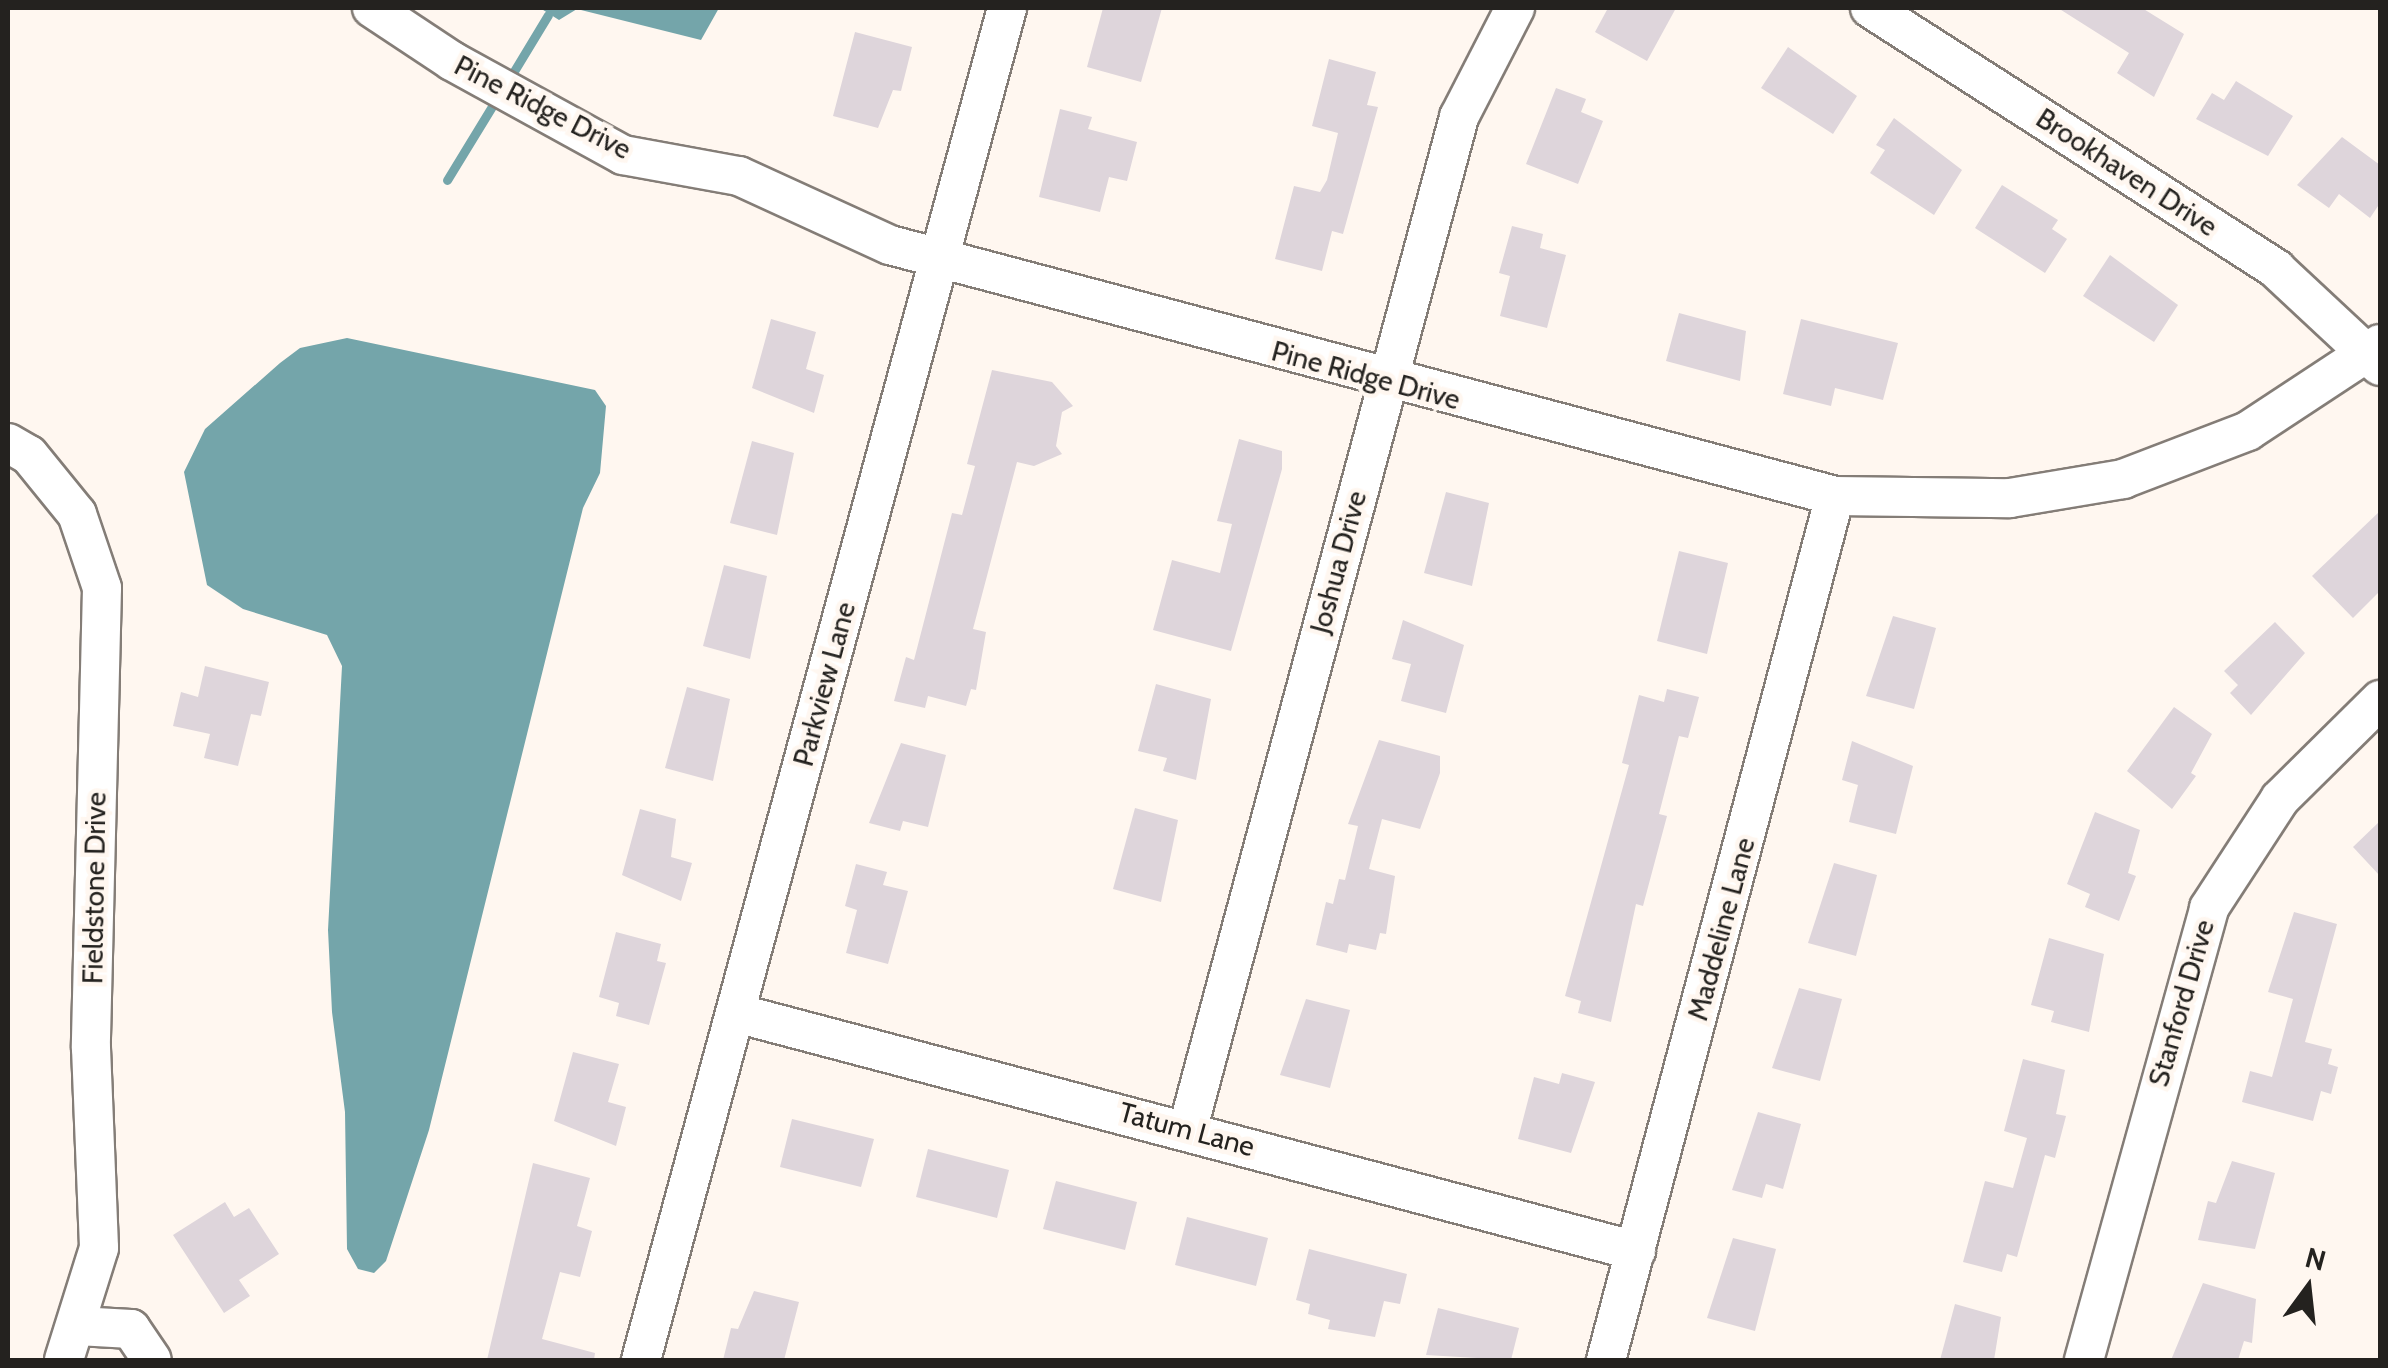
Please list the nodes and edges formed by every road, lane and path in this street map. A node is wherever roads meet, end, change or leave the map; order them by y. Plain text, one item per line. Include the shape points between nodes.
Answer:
1 (372, 8) edge
2 (1008, 8) edge
3 (1515, 8) edge
4 (1870, 8) edge
5 (937, 260) junction
6 (2377, 355) edge
7 (1386, 380) junction
8 (8, 443) edge
9 (1835, 496) junction
10 (2380, 700) edge
11 (736, 1013) junction
12 (1188, 1128) junction
13 (1636, 1250) junction
14 (71, 1343) edge
15 (152, 1360) edge
16 (641, 1360) edge
17 (1606, 1360) edge
18 (2084, 1360) edge

1 - 5 street, Pine Ridge Drive via 452,61 622,155 739,176
2 - 5 street, Parkview Lane
3 - 7 street, Joshua Drive via 1459,117
4 - 6 street, Brookhaven Drive via 2276,268
5 - 7 street, Pine Ridge Drive
5 - 11 street, Parkview Lane
6 - 9 street, Pine Ridge Drive via 2248,431 2123,479 2010,498
7 - 9 street, Pine Ridge Drive
7 - 12 street, Joshua Drive
8 - 14 street, Fieldstone Drive via 29,455 77,514 102,588 92,1048 100,1248
9 - 13 street, Maddeline Lane
10 - 18 street, Stanford Drive via 2280,799 2209,908
11 - 12 street, Tatum Lane
11 - 16 street, Parkview Lane
12 - 13 street, Tatum Lane
13 - 17 street, Maddeline Lane
14 - 15 street via 131,1329

